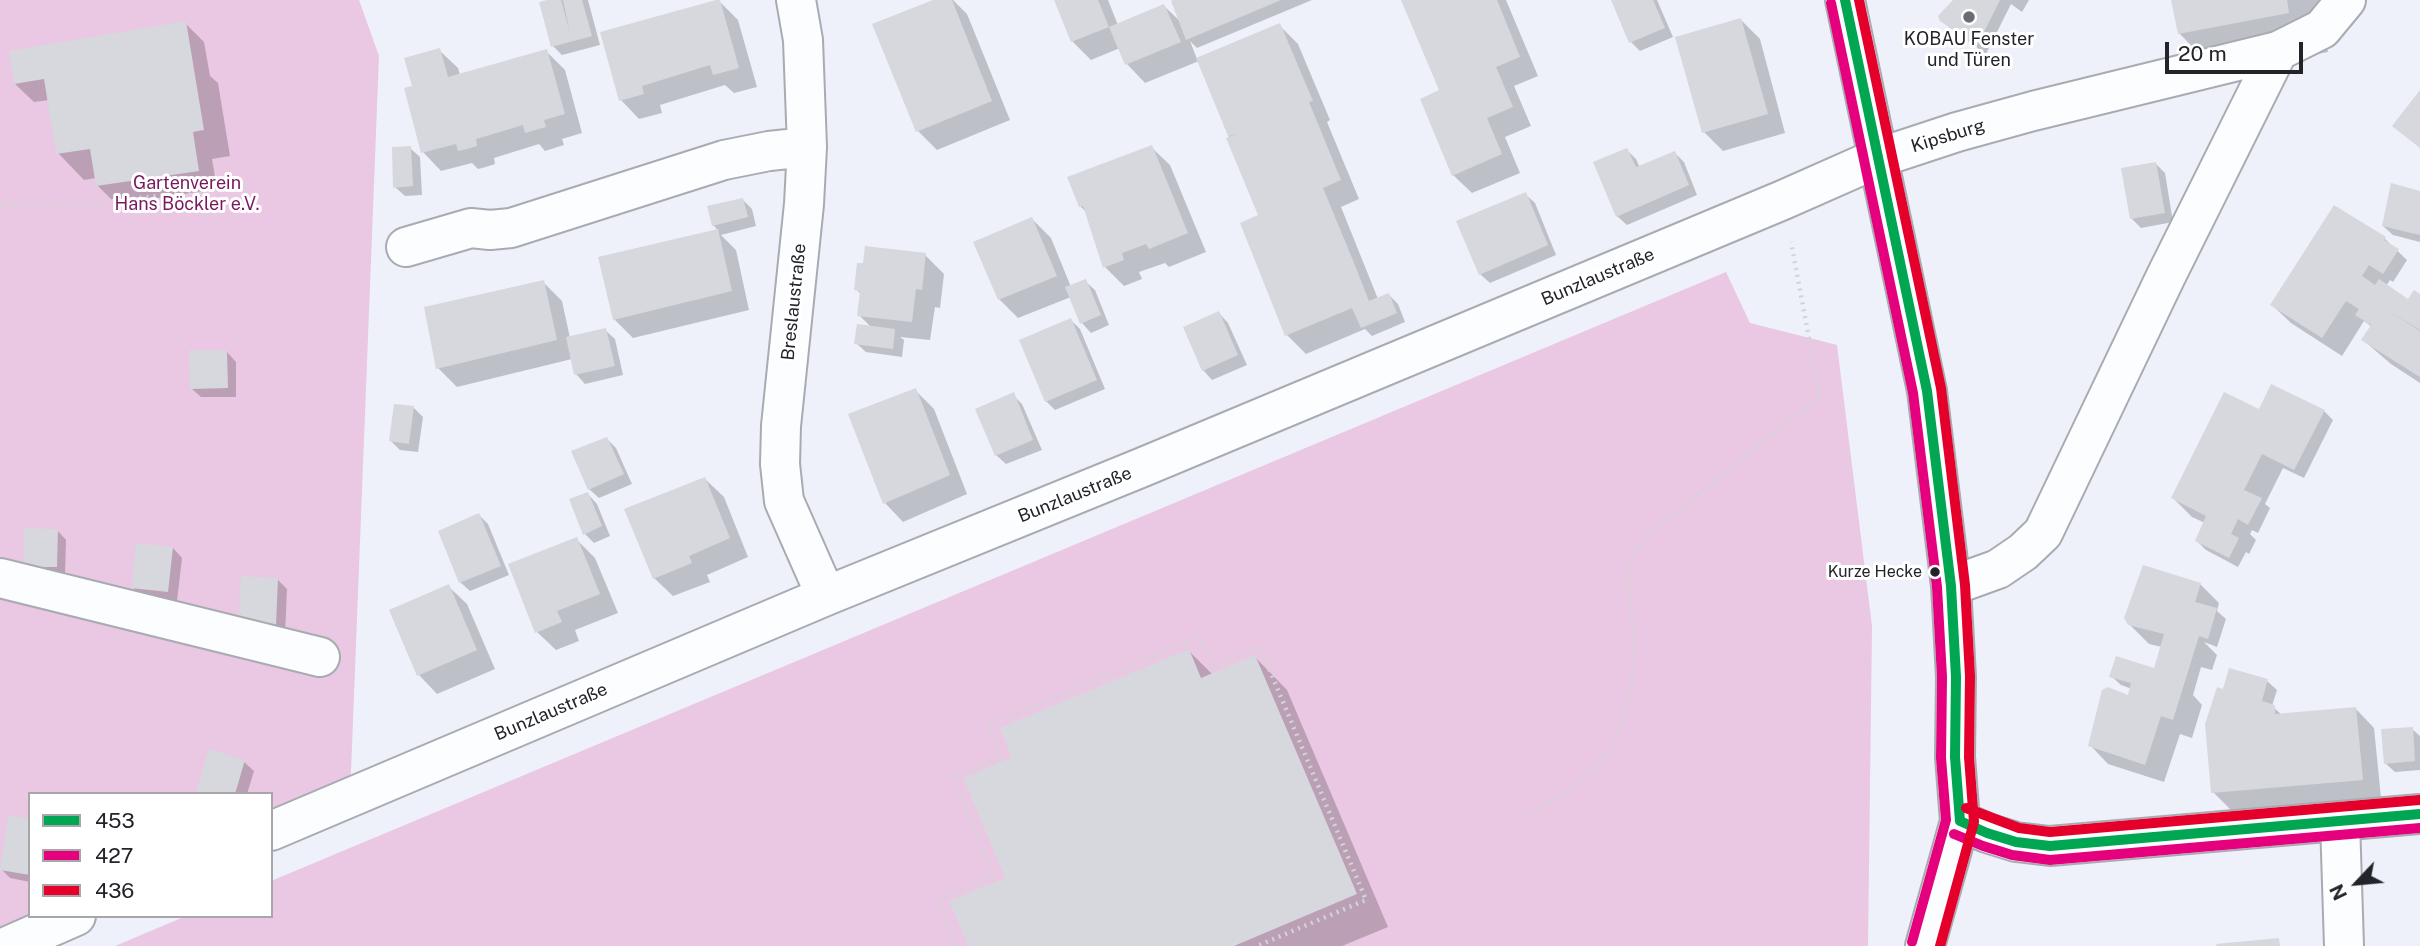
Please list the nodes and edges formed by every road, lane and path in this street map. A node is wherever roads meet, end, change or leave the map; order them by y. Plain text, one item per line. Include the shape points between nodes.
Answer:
1 (1845, 0) edge
2 (2346, 0) edge
3 (805, 3) edge
4 (2278, 51) junction
5 (807, 147) junction
6 (1878, 158) junction
7 (247, 186) dead end
8 (1783, 200) junction
9 (0, 205) edge
10 (405, 247) dead end
11 (0, 578) edge
12 (1951, 586) junction
13 (825, 596) junction
14 (320, 657) dead end
15 (1530, 813) dead end
16 (2420, 814) edge
17 (1960, 821) junction
18 (2340, 821) junction
19 (273, 830) edge
20 (71, 918) edge
21 (8, 946) edge
22 (958, 946) edge
23 (1258, 946) edge
24 (1925, 946) edge
25 (2344, 946) edge

1 - 6 street
2 - 4 street, Kipsburg via 2322,29
3 - 5 street, Breslaustraße
4 - 6 street, Kipsburg via 2020,115
4 - 12 street via 2043,533 1998,569
5 - 10 street via 724,160 511,228 471,228
5 - 13 street, Breslaustraße via 780,464 784,501
6 - 8 street, Bunzlaustraße
6 - 12 street via 1927,391
7 - 9 path via 96,203
8 - 13 street, Bunzlaustraße
8 - 15 path via 1820,397 1649,533 1632,554 1627,572 1633,678 1616,741 1591,772
11 - 14 street
12 - 17 street
13 - 19 street, Bunzlaustraße
16 - 18 street
17 - 18 street via 2016,842 2050,846
17 - 24 street
18 - 25 street
20 - 21 street
22 - 23 path via 938,899 994,876 953,777 1001,757 988,725 1200,636 1213,667 1260,647 1366,900

